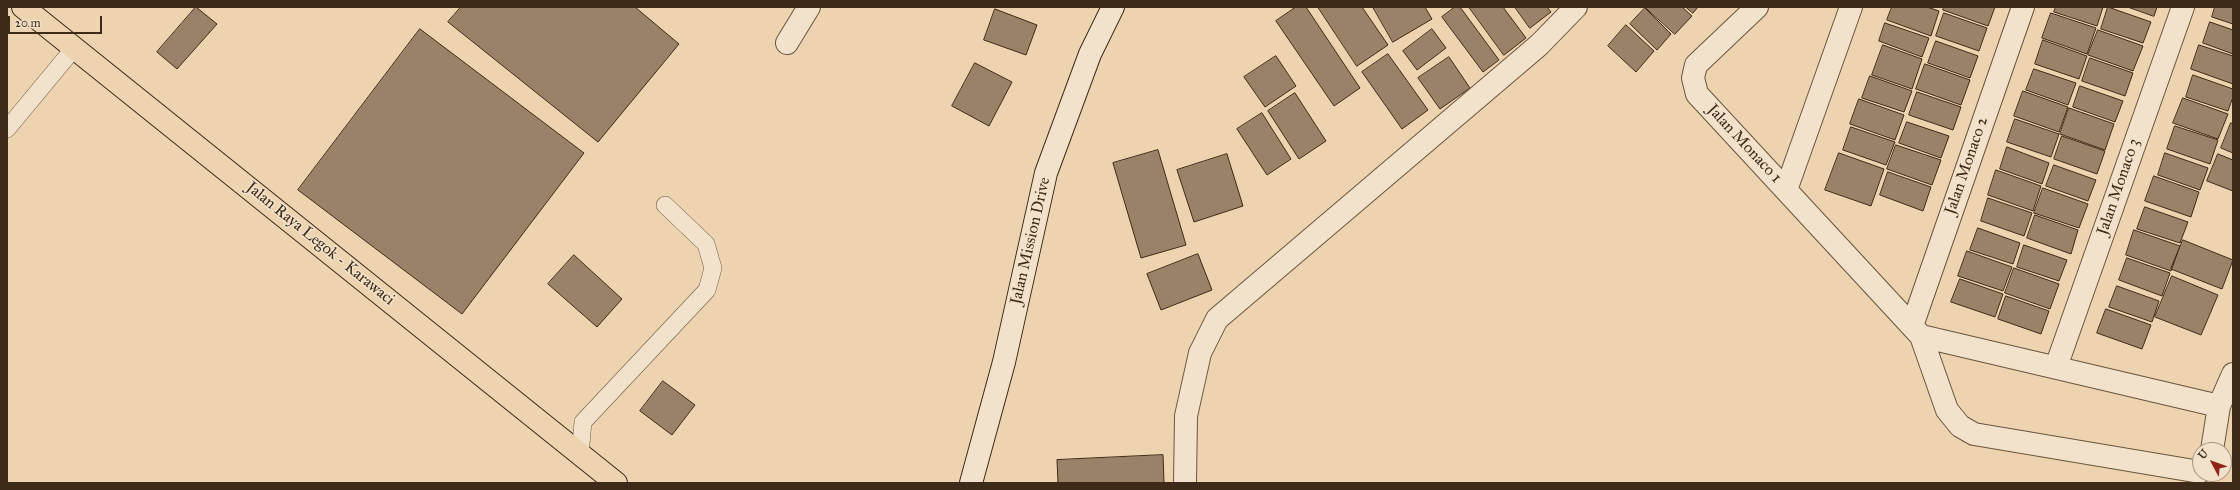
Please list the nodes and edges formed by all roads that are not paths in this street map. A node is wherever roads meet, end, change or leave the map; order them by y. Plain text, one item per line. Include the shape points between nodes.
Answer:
1 (23, 7) edge
2 (809, 7) edge
3 (1113, 7) edge
4 (1576, 7) edge
5 (1757, 7) edge
6 (1852, 7) edge
7 (2023, 7) edge
8 (2183, 7) edge
9 (787, 43) dead end
10 (75, 47) junction
11 (7, 129) edge
12 (1786, 190) junction
13 (665, 205) dead end
14 (1916, 331) junction
15 (2056, 367) junction
16 (2232, 378) edge
17 (2220, 406) junction
18 (2213, 442) edge
19 (580, 454) junction
20 (2192, 471) edge
21 (616, 483) edge
22 (971, 483) edge
23 (1185, 483) edge

1 - 10 main road, Jalan Raya Legok - Karawaci
2 - 9 street
3 - 22 street, Jalan Mission Drive via 1090,54 1046,173 1004,362
4 - 23 street via 1539,45 1217,319 1200,353 1186,416
5 - 12 street, Jalan Monaco 1 via 1700,60 1694,70 1693,86 1697,94
6 - 12 street, Jalan Monaco 1
7 - 14 street, Jalan Monaco 2
8 - 15 street, Jalan Monaco 3
10 - 11 lane
10 - 19 main road, Jalan Raya Legok - Karawaci
12 - 14 street
13 - 19 lane via 706,244 713,268 707,290 583,422
14 - 15 street
14 - 20 street via 1947,410 1965,430 1974,434
15 - 17 street
16 - 17 street
17 - 18 street
19 - 21 main road, Jalan Raya Legok - Karawaci

